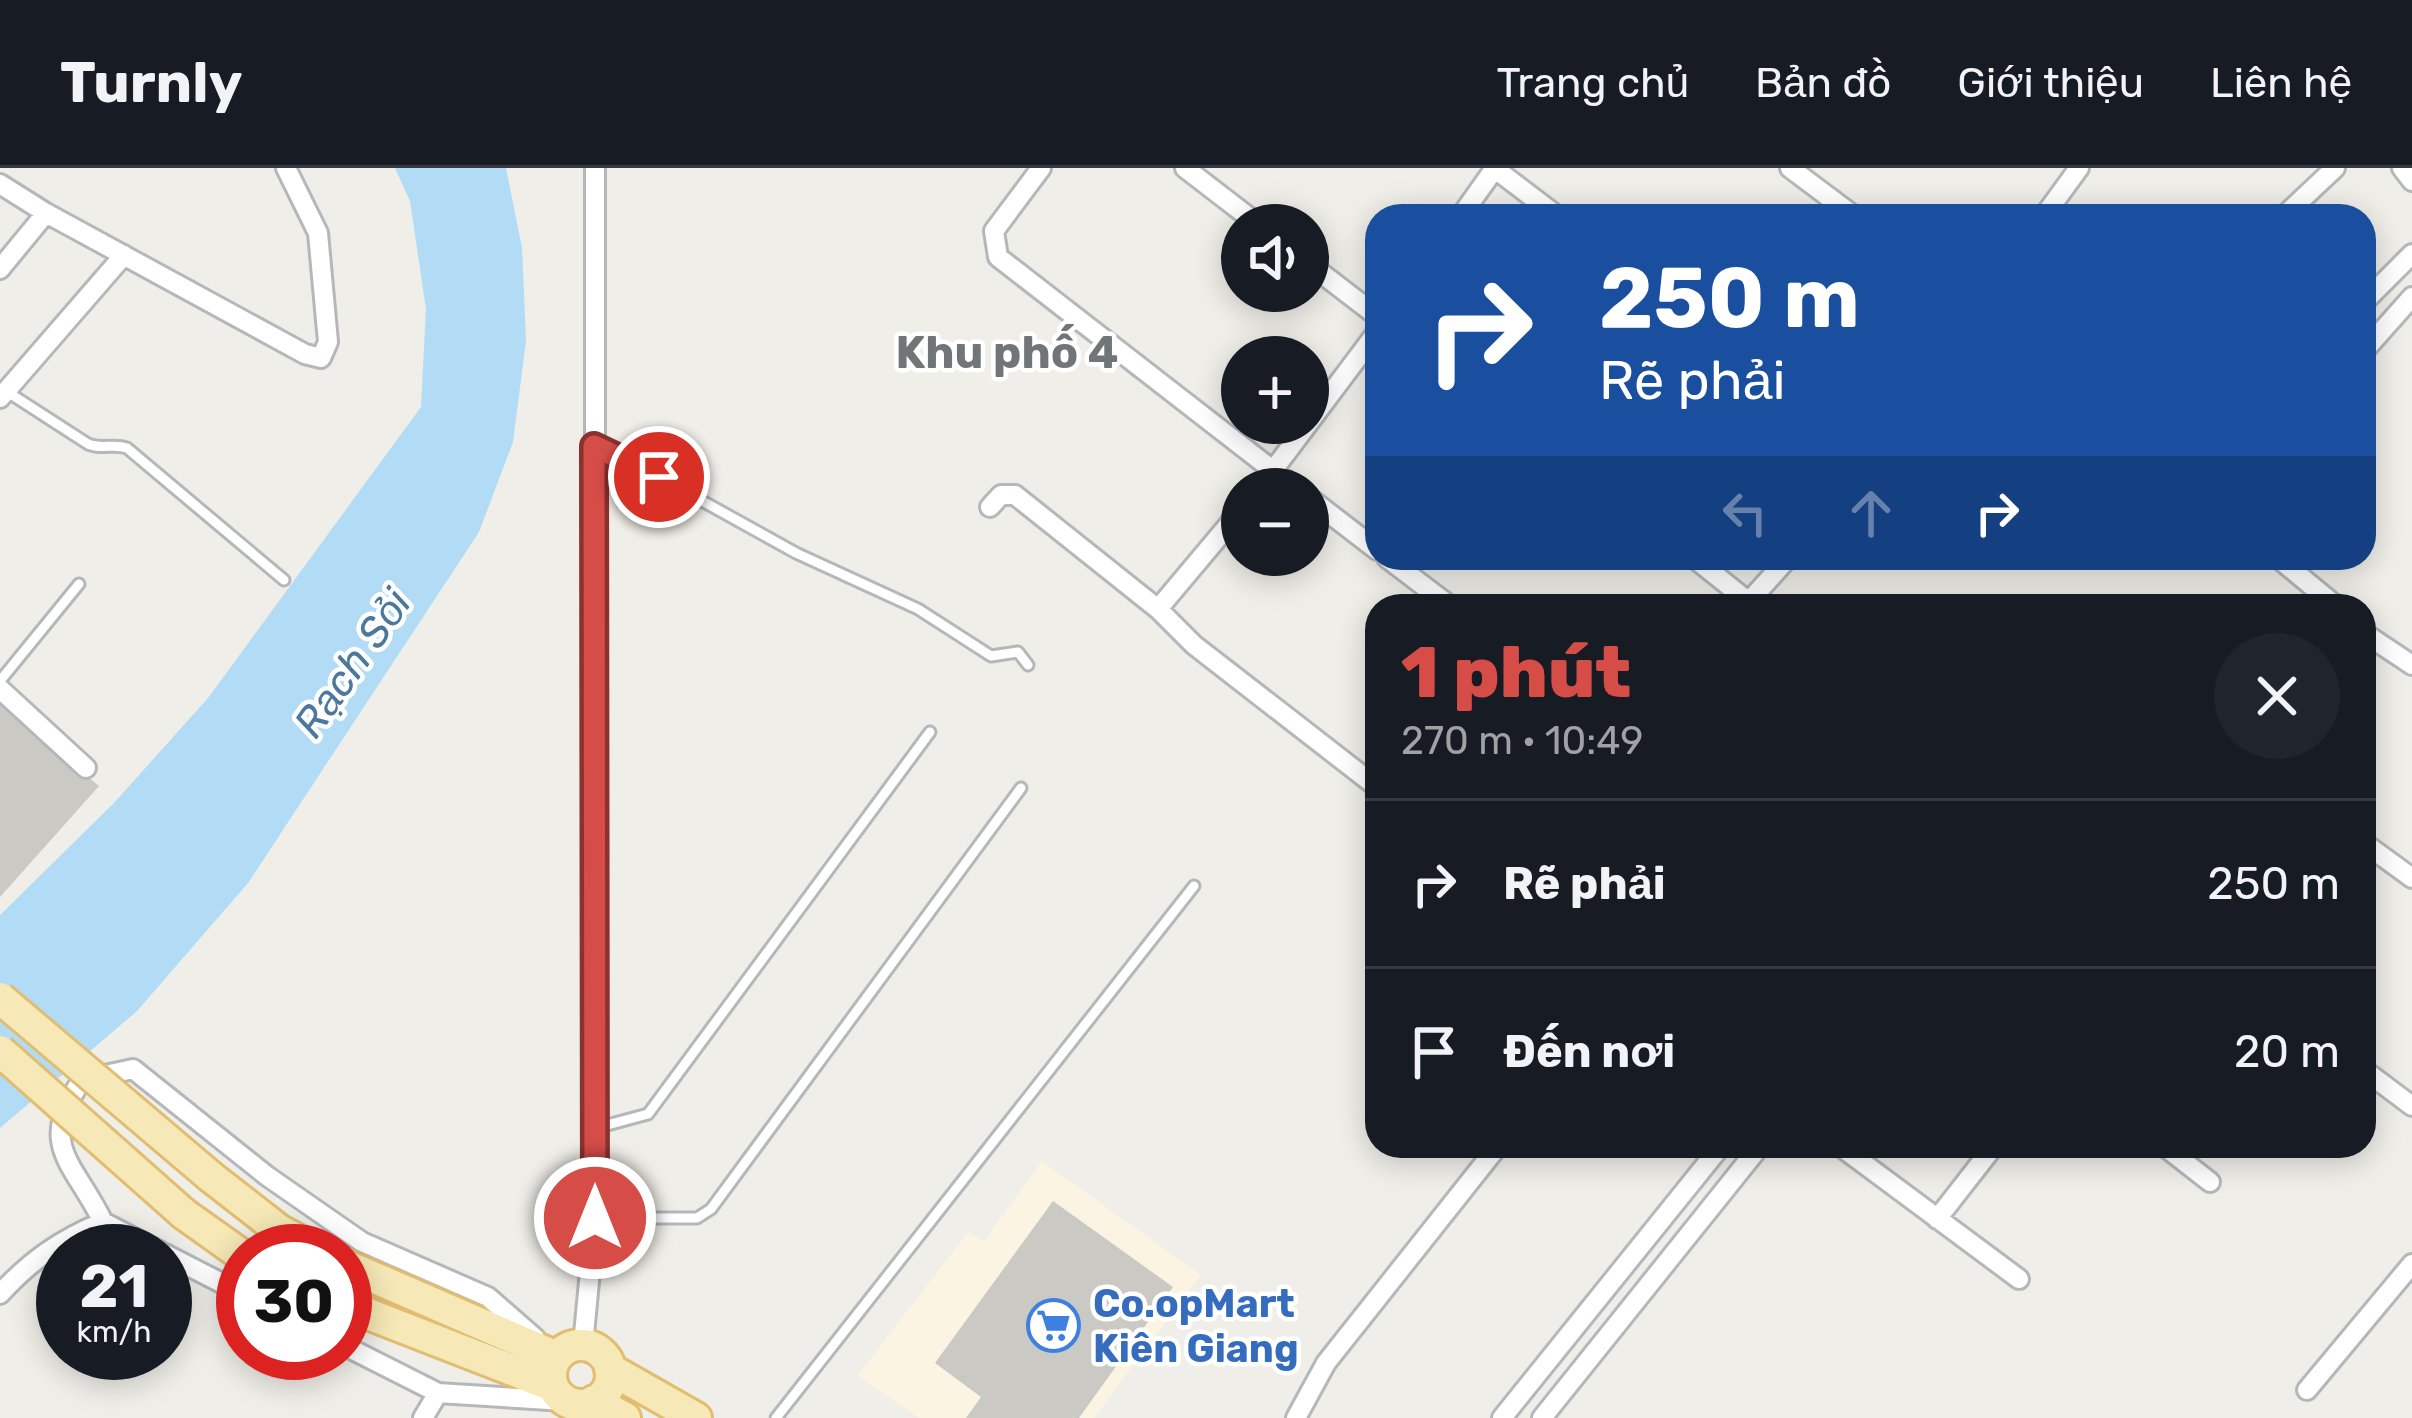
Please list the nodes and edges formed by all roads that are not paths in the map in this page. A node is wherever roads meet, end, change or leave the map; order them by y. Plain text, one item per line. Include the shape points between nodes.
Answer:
1 (286, 168) edge
2 (595, 168) edge
3 (1041, 168) edge
4 (1185, 168) edge
5 (1495, 168) edge
6 (1790, 168) edge
7 (2080, 168) edge
8 (2335, 168) edge
9 (2402, 168) edge
10 (2412, 181) edge
11 (0, 184) edge
12 (1232, 204) edge
13 (1470, 204) edge
14 (1542, 204) edge
15 (1838, 204) edge
16 (2053, 204) edge
17 (2297, 204) edge
18 (46, 213) junction
19 (2412, 254) edge
20 (124, 255) junction
21 (0, 268) edge
22 (1329, 278) edge
23 (2376, 290) edge
24 (2412, 297) edge
25 (1365, 307) edge
26 (2376, 338) edge
27 (1365, 348) edge
28 (3, 394) edge
29 (594, 446) junction
30 (1270, 468) edge
31 (1276, 468) edge
32 (990, 507) dead end
33 (1329, 513) edge
34 (1221, 534) edge
35 (1365, 541) edge
36 (1403, 570) edge
37 (1709, 570) edge
38 (1778, 570) edge
39 (2292, 570) edge
40 (284, 580) dead end
41 (79, 584) dead end
42 (1434, 594) edge
43 (1738, 594) edge
44 (1758, 594) edge
45 (2322, 594) edge
46 (1158, 609) junction
47 (2376, 642) edge
48 (1028, 665) dead end
49 (2412, 665) edge
50 (0, 685) edge
51 (930, 732) dead end
52 (86, 768) dead end
53 (1365, 778) edge
54 (1021, 788) dead end
55 (2376, 852) edge
56 (2412, 878) edge
57 (1194, 886) dead end
58 (0, 998) edge
59 (0, 1051) edge
60 (2376, 1079) edge
61 (2412, 1106) edge
62 (595, 1128) junction
63 (1488, 1158) edge
64 (1711, 1158) edge
65 (1750, 1158) edge
66 (1856, 1158) edge
67 (1985, 1158) edge
68 (2179, 1158) edge
69 (2210, 1182) dead end
70 (595, 1218) junction
71 (1937, 1219) junction
72 (103, 1222) junction
73 (107, 1224) edge
74 (271, 1224) edge
75 (216, 1237) edge
76 (2412, 1264) edge
77 (372, 1279) edge
78 (2019, 1280) dead end
79 (0, 1294) edge
80 (372, 1314) edge
81 (372, 1360) edge
82 (570, 1378) junction
83 (2307, 1390) dead end
84 (438, 1393) junction
85 (423, 1418) edge
86 (625, 1418) edge
87 (696, 1418) edge
88 (776, 1418) edge
89 (1296, 1418) edge
90 (1502, 1418) edge
91 (1542, 1418) edge

1 - 20 street via 318,232 324,356 304,354
2 - 29 street
3 - 30 street via 994,231 998,257
4 - 12 street
5 - 13 street
5 - 14 street
6 - 15 street
7 - 16 street
8 - 17 street
9 - 10 street
11 - 18 street
18 - 20 street
18 - 21 street
19 - 23 street
20 - 28 street
22 - 25 street
24 - 26 street
27 - 31 street
28 - 40 lane via 88,444 127,448
29 - 48 lane via 918,609 991,656 1018,652
29 - 62 street
32 - 46 street via 1001,495 1015,495
33 - 35 street
34 - 46 street
36 - 42 street
37 - 43 street
38 - 44 street
39 - 45 street
41 - 50 lane
46 - 53 street
47 - 49 street
50 - 52 street
51 - 62 lane via 652,1108
54 - 70 lane via 711,1209 697,1218
55 - 56 street
57 - 88 lane
58 - 74 main road, bridge
59 - 75 main road, bridge
60 - 61 street
62 - 70 street
63 - 89 street via 1326,1363
64 - 90 street
65 - 91 street
66 - 71 street
67 - 71 street
68 - 69 street
70 - 82 street
71 - 78 street
72 - 73 street
72 - 79 street via 61,1240
72 - 82 street via 62,1154 58,1125 82,1080 133,1070 362,1242 488,1297
76 - 83 street
77 - 82 main road
80 - 82 main road
81 - 84 street
82 - 84 street
82 - 86 main road
82 - 87 main road via 607,1388 610,1370
84 - 85 street

